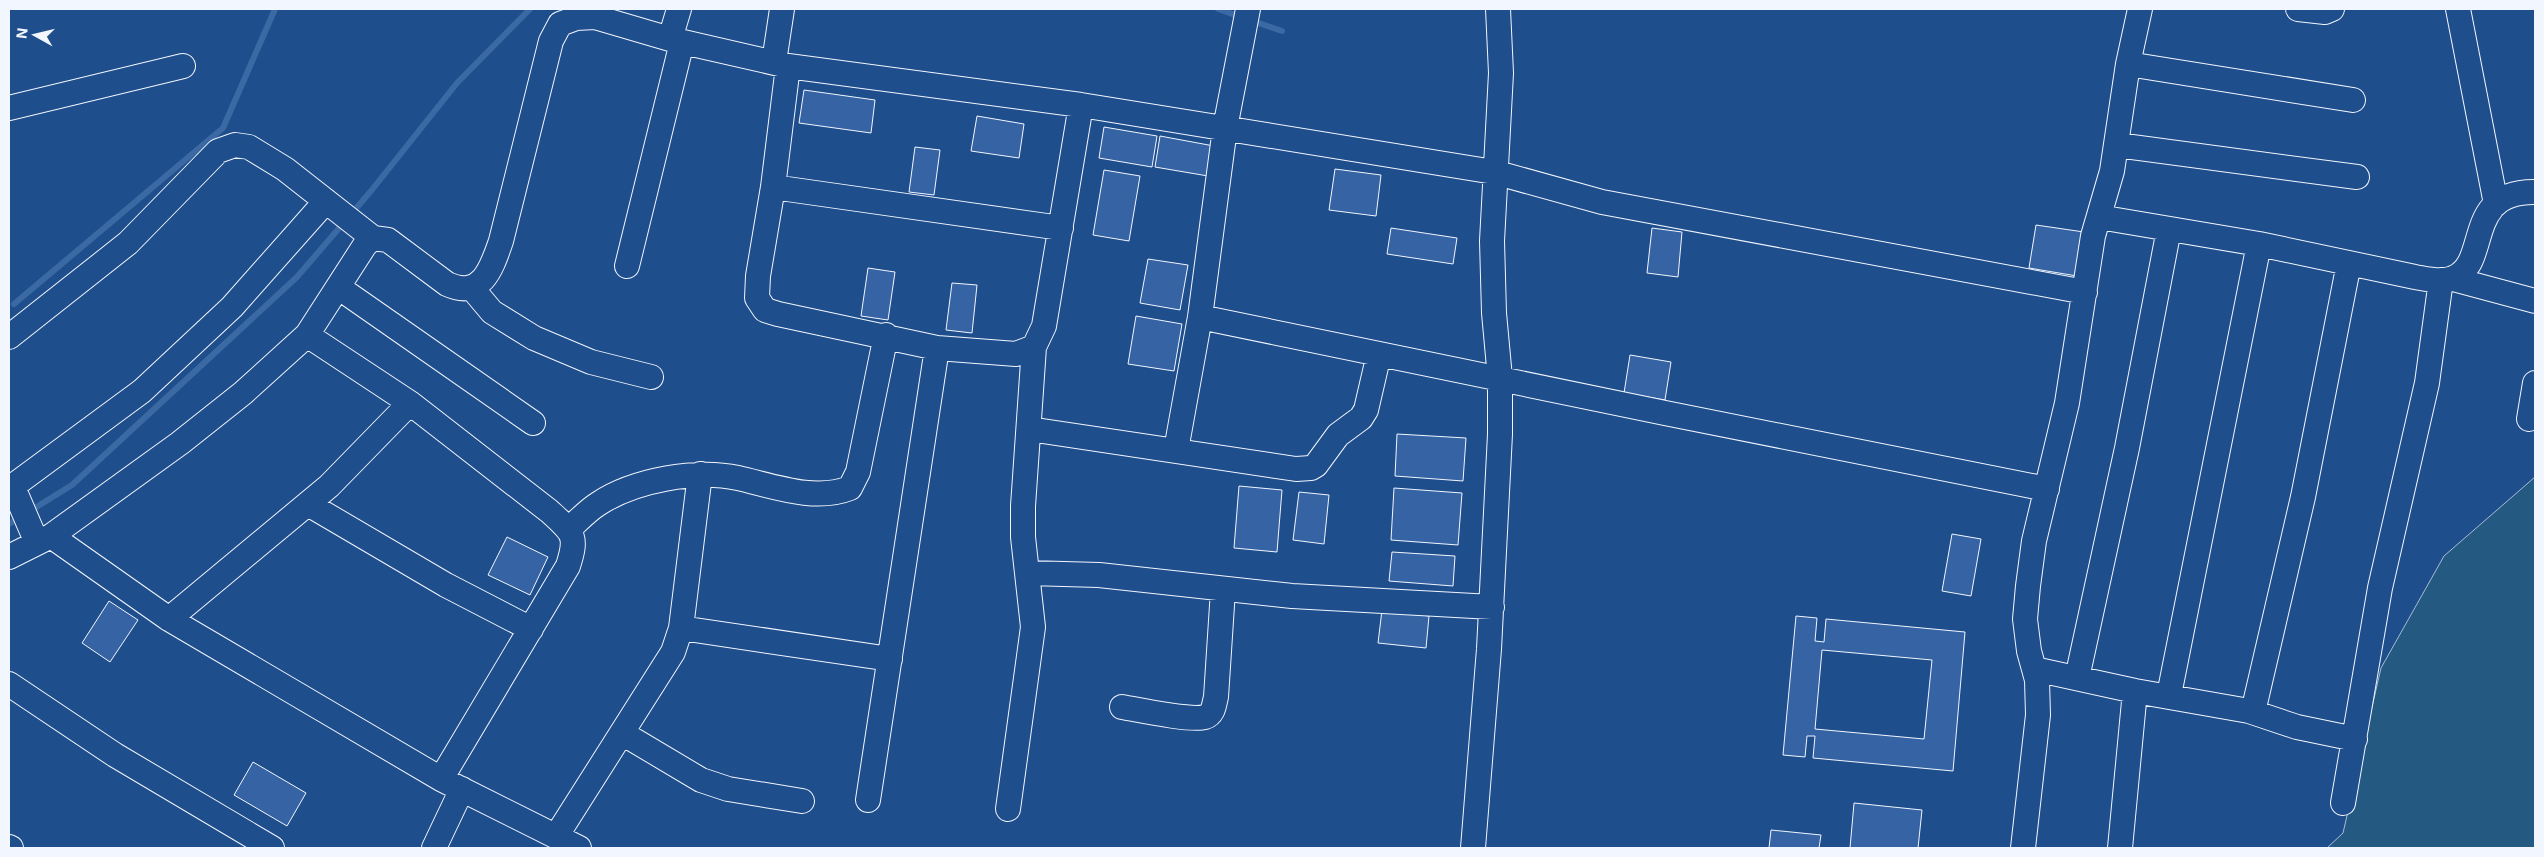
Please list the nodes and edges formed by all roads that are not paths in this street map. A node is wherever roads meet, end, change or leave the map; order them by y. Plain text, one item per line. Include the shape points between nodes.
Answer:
1 (679, 9) edge
2 (782, 9) edge
3 (1498, 9) edge
4 (2140, 9) edge
5 (2298, 9) edge
6 (2332, 9) edge
7 (2458, 9) edge
8 (597, 13) edge
9 (1245, 20) edge
10 (676, 40) junction
11 (781, 64) junction
12 (2128, 64) junction
13 (183, 66) dead end
14 (2353, 100) dead end
15 (1081, 105) junction
16 (9, 108) edge
17 (1225, 128) junction
18 (2117, 145) junction
19 (1494, 172) junction
20 (2357, 177) dead end
21 (773, 187) junction
22 (2535, 192) edge
23 (329, 204) junction
24 (2496, 204) junction
25 (2099, 217) junction
26 (1061, 228) junction
27 (2169, 229) junction
28 (364, 231) junction
29 (2259, 244) junction
30 (2350, 263) junction
31 (627, 266) dead end
32 (2447, 279) junction
33 (338, 286) junction
34 (472, 288) junction
35 (2085, 292) junction
36 (2535, 300) edge
37 (1200, 317) junction
38 (307, 335) junction
39 (886, 336) junction
40 (9, 337) edge
41 (1034, 347) junction
42 (937, 348) junction
43 (1379, 354) junction
44 (651, 377) dead end
45 (1500, 378) junction
46 (2535, 384) edge
47 (410, 403) junction
48 (2529, 419) dead end
49 (532, 423) dead end
50 (1029, 429) junction
51 (1176, 450) junction
52 (700, 474) junction
53 (2047, 489) junction
54 (14, 492) edge
55 (308, 504) junction
56 (569, 529) junction
57 (40, 536) junction
58 (9, 557) edge
59 (1028, 573) junction
60 (1223, 590) junction
61 (1492, 607) junction
62 (169, 619) junction
63 (680, 628) junction
64 (531, 629) junction
65 (890, 659) junction
66 (2034, 668) junction
67 (2077, 678) junction
68 (9, 684) edge
69 (2135, 691) junction
70 (2169, 695) junction
71 (1122, 707) dead end
72 (2253, 712) junction
73 (622, 733) junction
74 (2355, 739) junction
75 (452, 784) junction
76 (868, 800) dead end
77 (802, 801) dead end
78 (2343, 803) dead end
79 (1008, 809) dead end
80 (557, 835) junction
81 (272, 848) edge
82 (434, 848) edge
83 (579, 848) edge
84 (1473, 848) edge
85 (2023, 848) edge
86 (2120, 848) edge

1 - 10 street
2 - 11 street
3 - 19 street via 1501,73
4 - 12 street
5 - 6 street via 2325,12
7 - 24 street
8 - 10 street
8 - 34 street via 560,24 551,41 501,241 492,268
9 - 17 street
10 - 11 street
10 - 31 street
11 - 15 street
11 - 21 street
12 - 14 street
12 - 18 street
13 - 16 street
15 - 17 street
15 - 26 street
17 - 19 street
17 - 37 street
18 - 20 street
18 - 25 street
19 - 35 street via 1602,202
19 - 45 street via 1493,286
21 - 26 street
21 - 39 street via 758,276 757,298 765,310
22 - 24 street via 2508,196
23 - 28 street
23 - 40 street via 285,169 249,147 234,145 218,151 128,243
23 - 54 street via 232,307 142,391
24 - 32 street via 2481,226 2466,269
25 - 27 street
25 - 35 street
26 - 41 street via 1044,326
27 - 29 street
27 - 67 street via 2127,448
28 - 33 street via 365,245
28 - 34 street via 388,240 447,284 458,289
29 - 30 street
29 - 70 street
30 - 32 street
30 - 72 street via 2305,488
32 - 36 street
32 - 74 street via 2414,447 2381,580
33 - 38 street
33 - 49 street
34 - 44 street via 492,312 534,338 591,362
35 - 53 street via 2067,404
37 - 43 street
37 - 51 street
38 - 47 street
38 - 57 street via 243,393 180,443
39 - 42 street
39 - 52 street via 858,472 850,488 837,493 821,493
41 - 42 street via 1016,354
41 - 50 street
42 - 65 street
43 - 45 street
43 - 51 street via 1366,410 1361,418 1338,435 1322,460 1311,468 1296,469
45 - 53 street
45 - 61 street
46 - 48 street
47 - 55 street
47 - 56 street
50 - 51 street
50 - 59 street via 1023,506
52 - 56 street via 668,478 626,492 598,504
52 - 63 street
53 - 66 street via 2034,541 2025,619
54 - 57 street
55 - 62 street
55 - 64 street via 446,585
56 - 64 street via 575,545 568,566
57 - 58 street
57 - 62 street
59 - 60 street via 1099,574
59 - 79 street via 1033,627
60 - 61 street
60 - 71 street via 1213,711 1206,717 1192,717
61 - 84 street
62 - 75 street
63 - 65 street
63 - 73 street via 673,652
64 - 75 street
65 - 76 street
66 - 67 street
66 - 85 street via 2038,715
67 - 69 street
68 - 81 street via 115,755
69 - 70 street
69 - 86 street
70 - 72 street
72 - 74 street via 2297,727
73 - 77 street via 701,780 728,789
73 - 80 street
74 - 78 street
75 - 80 street
75 - 82 street
80 - 83 street

